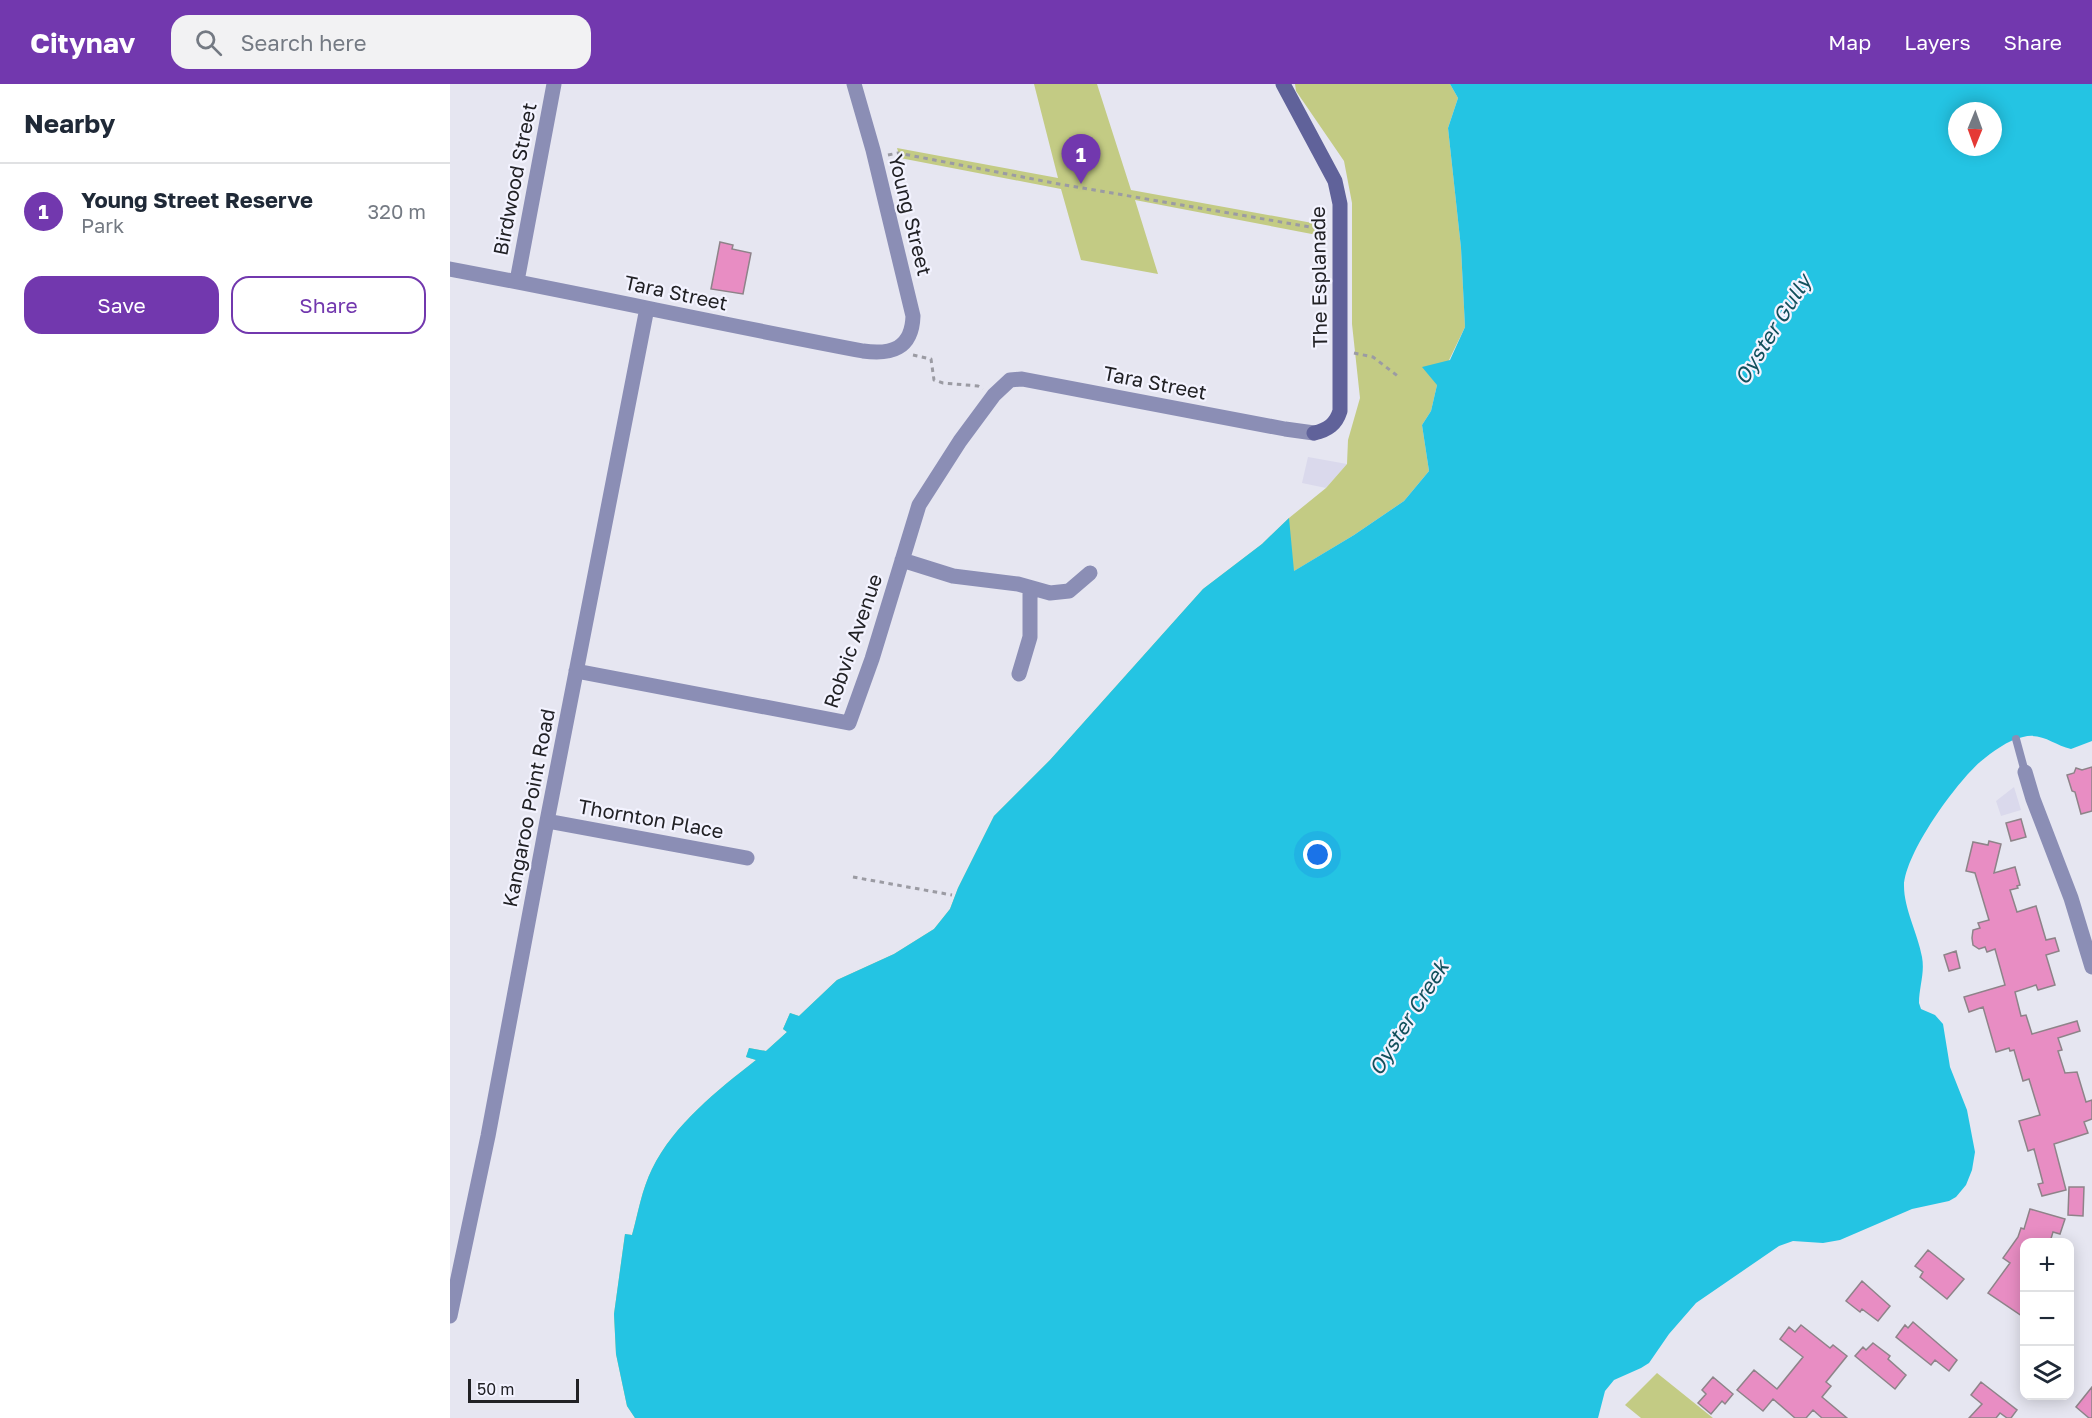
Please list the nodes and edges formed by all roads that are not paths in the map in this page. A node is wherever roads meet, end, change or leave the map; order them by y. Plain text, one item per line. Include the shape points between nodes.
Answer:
1 (554, 84) edge
2 (854, 84) edge
3 (1283, 84) edge
4 (450, 269) edge
5 (517, 281) junction
6 (647, 308) junction
7 (894, 350) joint
8 (993, 395) joint
9 (1314, 433) joint
10 (902, 560) junction
11 (1090, 573) dead end
12 (1030, 588) junction
13 (576, 671) junction
14 (1019, 674) dead end
15 (2016, 739) dead end
16 (2025, 772) joint
17 (547, 821) junction
18 (747, 858) dead end
19 (2092, 968) edge
20 (450, 1316) edge

1 - 5 street, Birdwood Street
2 - 7 street, Young Street via 913,316 910,335
3 - 9 street, The Esplanade via 1335,181 1339,196 1340,411 1333,424
4 - 5 street, Tara Street
5 - 6 street, Tara Street
6 - 7 street, Tara Street via 863,351
6 - 13 street, Kangaroo Point Road
8 - 9 street, Tara Street via 1010,380 1022,379
8 - 10 street, Robvic Avenue via 919,506
10 - 12 street via 953,576
10 - 13 street, Robvic Avenue via 849,723
11 - 12 street via 1063,593
12 - 14 street via 1030,637
13 - 17 street, Kangaroo Point Road
15 - 16 lane
16 - 19 street
17 - 18 street, Thornton Place
17 - 20 street, Kangaroo Point Road

